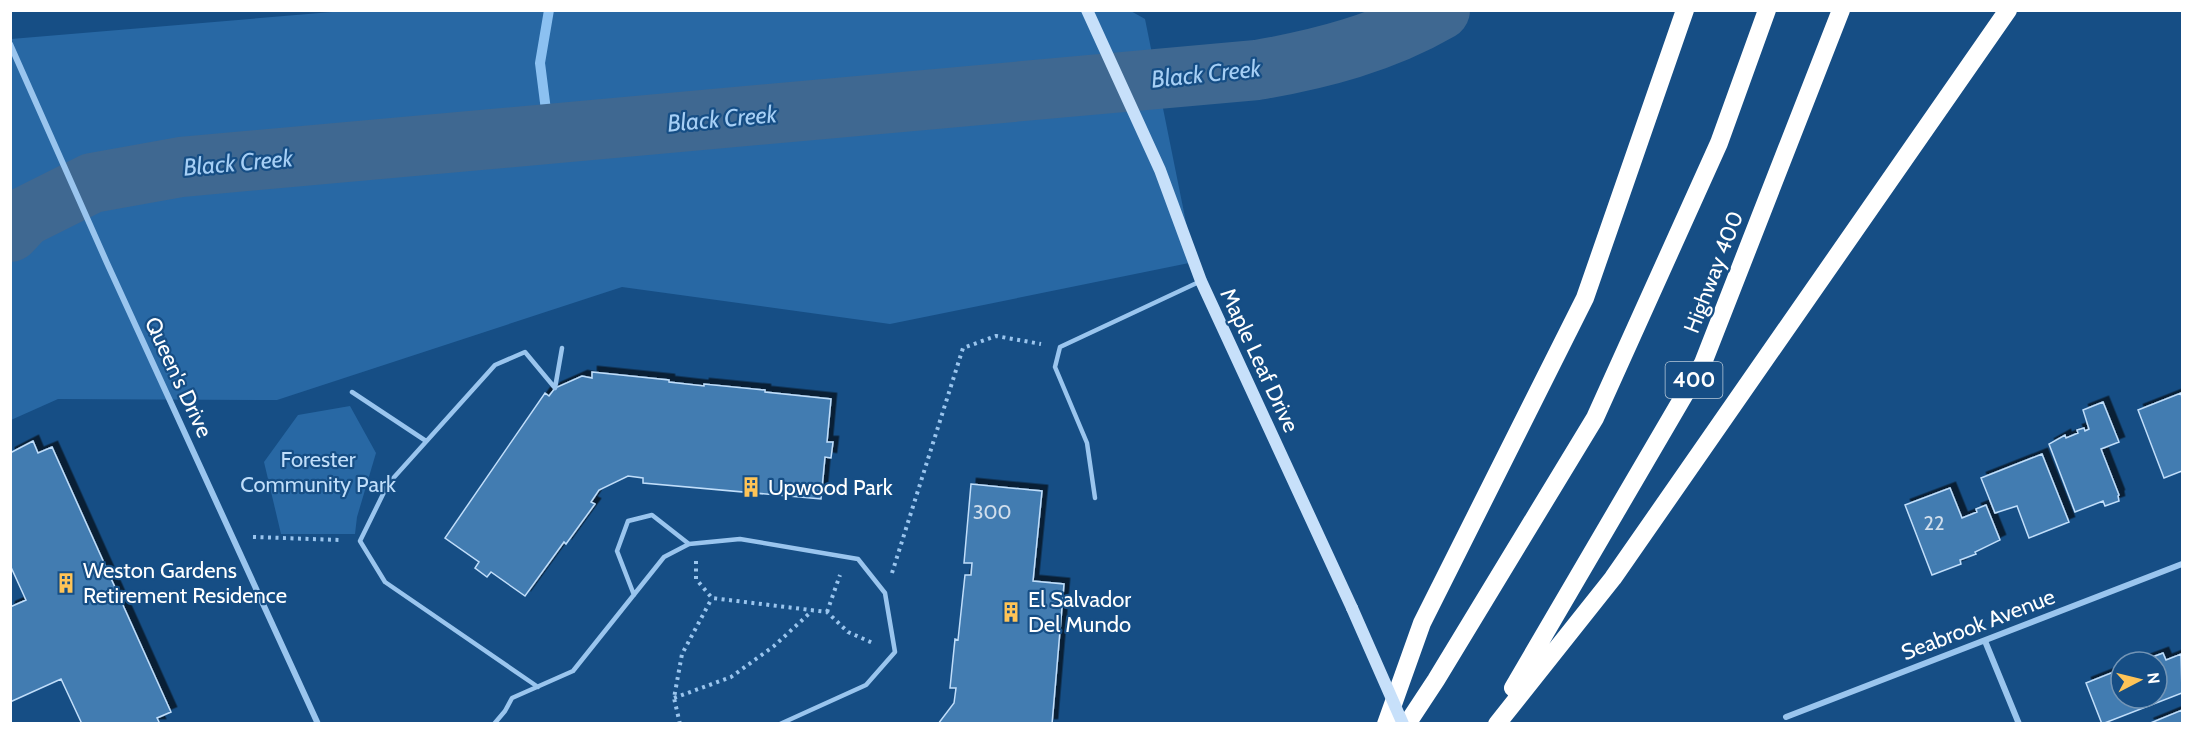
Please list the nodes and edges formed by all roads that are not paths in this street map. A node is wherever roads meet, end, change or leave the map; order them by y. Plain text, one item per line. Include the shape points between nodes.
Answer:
1 (1087, 10) edge
2 (1685, 10) edge
3 (1767, 10) edge
4 (1841, 10) edge
5 (2008, 10) edge
6 (10, 44) edge
7 (1201, 282) junction
8 (562, 348) dead end
9 (352, 392) dead end
10 (426, 441) junction
11 (1095, 498) dead end
12 (689, 544) junction
13 (2182, 564) edge
14 (634, 595) junction
15 (1985, 641) junction
16 (538, 687) junction
17 (1786, 717) dead end
18 (1408, 720) edge
19 (318, 723) edge
20 (494, 723) edge
21 (780, 723) edge
22 (1386, 723) edge
23 (1495, 723) edge
24 (2019, 723) edge

1 - 7 street, Maple Leaf Drive via 1160,170
2 - 22 highway via 1585,298 1422,623
3 - 18 highway, Highway 400 via 1719,143 1595,418
4 - 23 highway, Highway 400 / 400 via 1703,363
5 - 23 highway via 1613,578
6 - 19 street, Queen's Drive
7 - 11 lane via 1060,347 1055,367 1088,443
7 - 18 street, Maple Leaf Drive, bridge
8 - 10 lane via 555,388 525,352 495,364
9 - 10 lane
10 - 16 lane via 388,484 360,541 385,582
12 - 14 lane via 664,557
12 - 14 lane via 652,515 628,521 617,551
12 - 21 lane via 740,539 846,557 858,560 885,593 895,652 866,685
13 - 15 street, Seabrook Avenue
14 - 16 lane via 573,671
15 - 17 street, Seabrook Avenue
15 - 24 street
16 - 20 lane via 512,698

